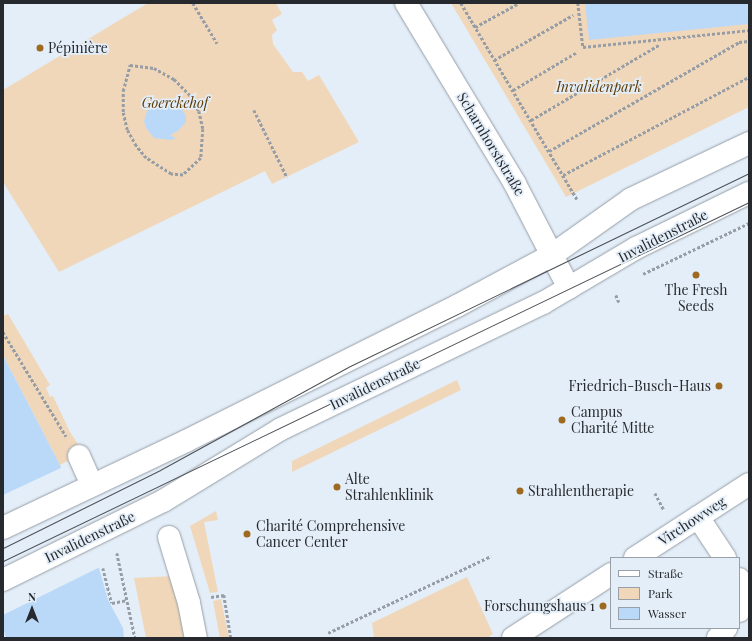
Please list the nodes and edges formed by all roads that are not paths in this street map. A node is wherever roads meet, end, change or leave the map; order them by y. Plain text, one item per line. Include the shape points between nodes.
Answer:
1 (406, 3) edge
2 (749, 142) edge
3 (749, 193) edge
4 (552, 255) junction
5 (569, 288) junction
6 (79, 456) road end
7 (749, 484) edge
8 (85, 488) junction
9 (698, 517) junction
10 (3, 528) edge
11 (169, 536) dead end
12 (637, 557) edge
13 (724, 557) edge
14 (610, 575) edge
15 (3, 580) edge
16 (740, 580) edge
17 (749, 594) edge
18 (749, 597) edge
19 (740, 610) edge
20 (548, 615) junction
21 (725, 629) edge
22 (196, 638) edge
23 (513, 638) edge
24 (537, 638) edge
25 (718, 638) edge

1 - 4 main road, Scharnhorststraße via 515,184
2 - 4 main road via 631,199
3 - 5 main road, Invalidenstraße via 636,248
4 - 5 main road, Scharnhorststraße
4 - 8 main road via 457,306
5 - 15 main road, Invalidenstraße via 281,429 163,502
6 - 8 main road
7 - 9 main road, Virchowweg
8 - 10 main road
9 - 12 main road, Virchowweg
9 - 13 main road
11 - 22 main road via 189,603
14 - 20 main road
16 - 17 main road
18 - 19 main road
20 - 23 main road
20 - 24 main road
21 - 25 main road

